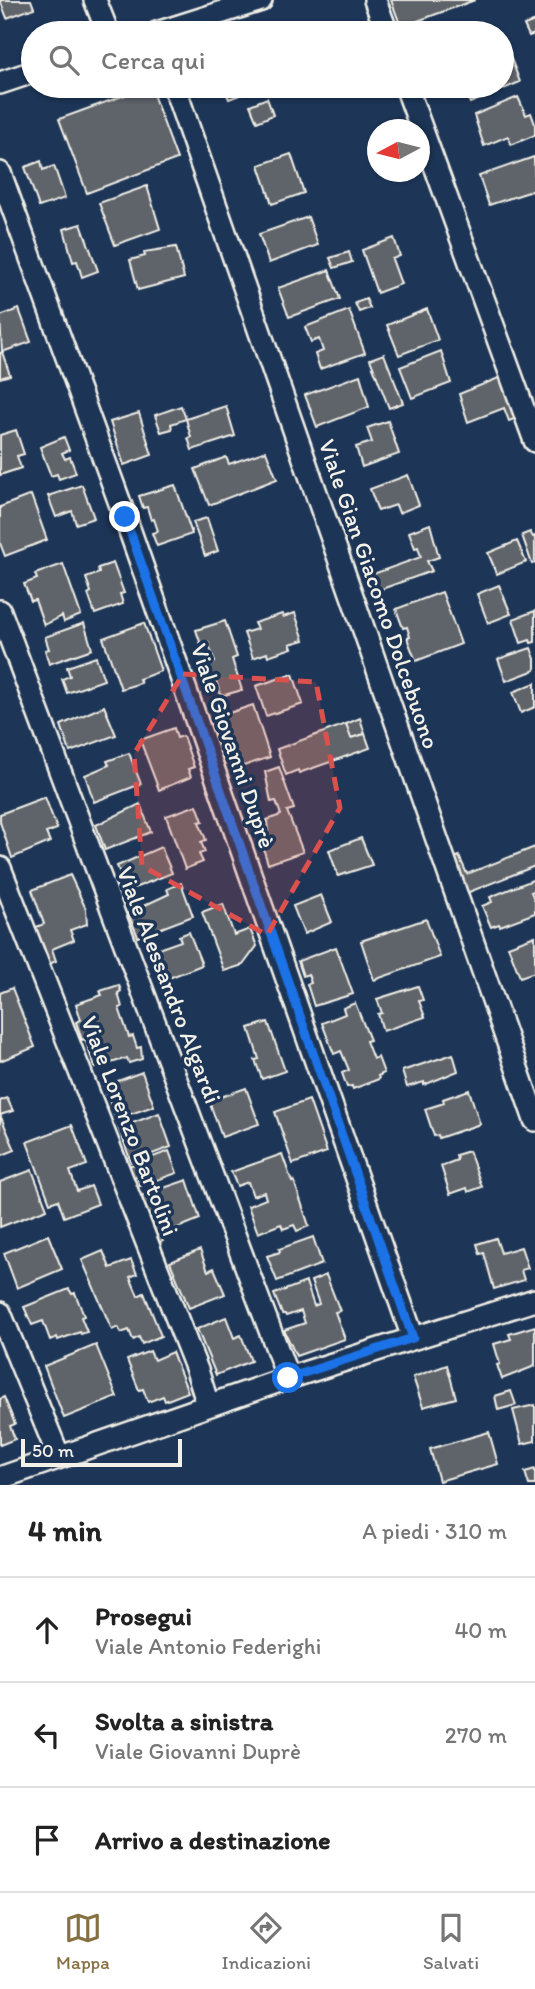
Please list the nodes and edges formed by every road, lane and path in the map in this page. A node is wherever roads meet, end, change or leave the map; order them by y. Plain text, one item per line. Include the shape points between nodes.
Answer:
1 (95, 0) edge
2 (261, 0) edge
3 (375, 0) edge
4 (103, 21) edge
5 (195, 21) edge
6 (383, 21) edge
7 (21, 76) edge
8 (0, 83) edge
9 (178, 98) edge
10 (410, 98) edge
11 (0, 173) edge
12 (535, 441) edge
13 (0, 611) edge
14 (0, 868) edge
15 (535, 1121) edge
16 (535, 1300) edge
17 (0, 1312) edge
18 (413, 1338) junction
19 (288, 1378) junction
20 (208, 1405) junction
21 (60, 1457) junction
22 (0, 1478) edge

1 - 4 street
2 - 5 street
3 - 6 street
7 - 8 street
9 - 15 street, Viale Gian Giacomo Dolcebuono
10 - 12 street
11 - 18 street, Viale Giovanni Duprè
13 - 19 street, Viale Alessandro Algardi
14 - 20 street, Viale Lorenzo Bartolini
16 - 18 street
17 - 21 street
18 - 19 street
19 - 20 street
20 - 21 street
21 - 22 street

